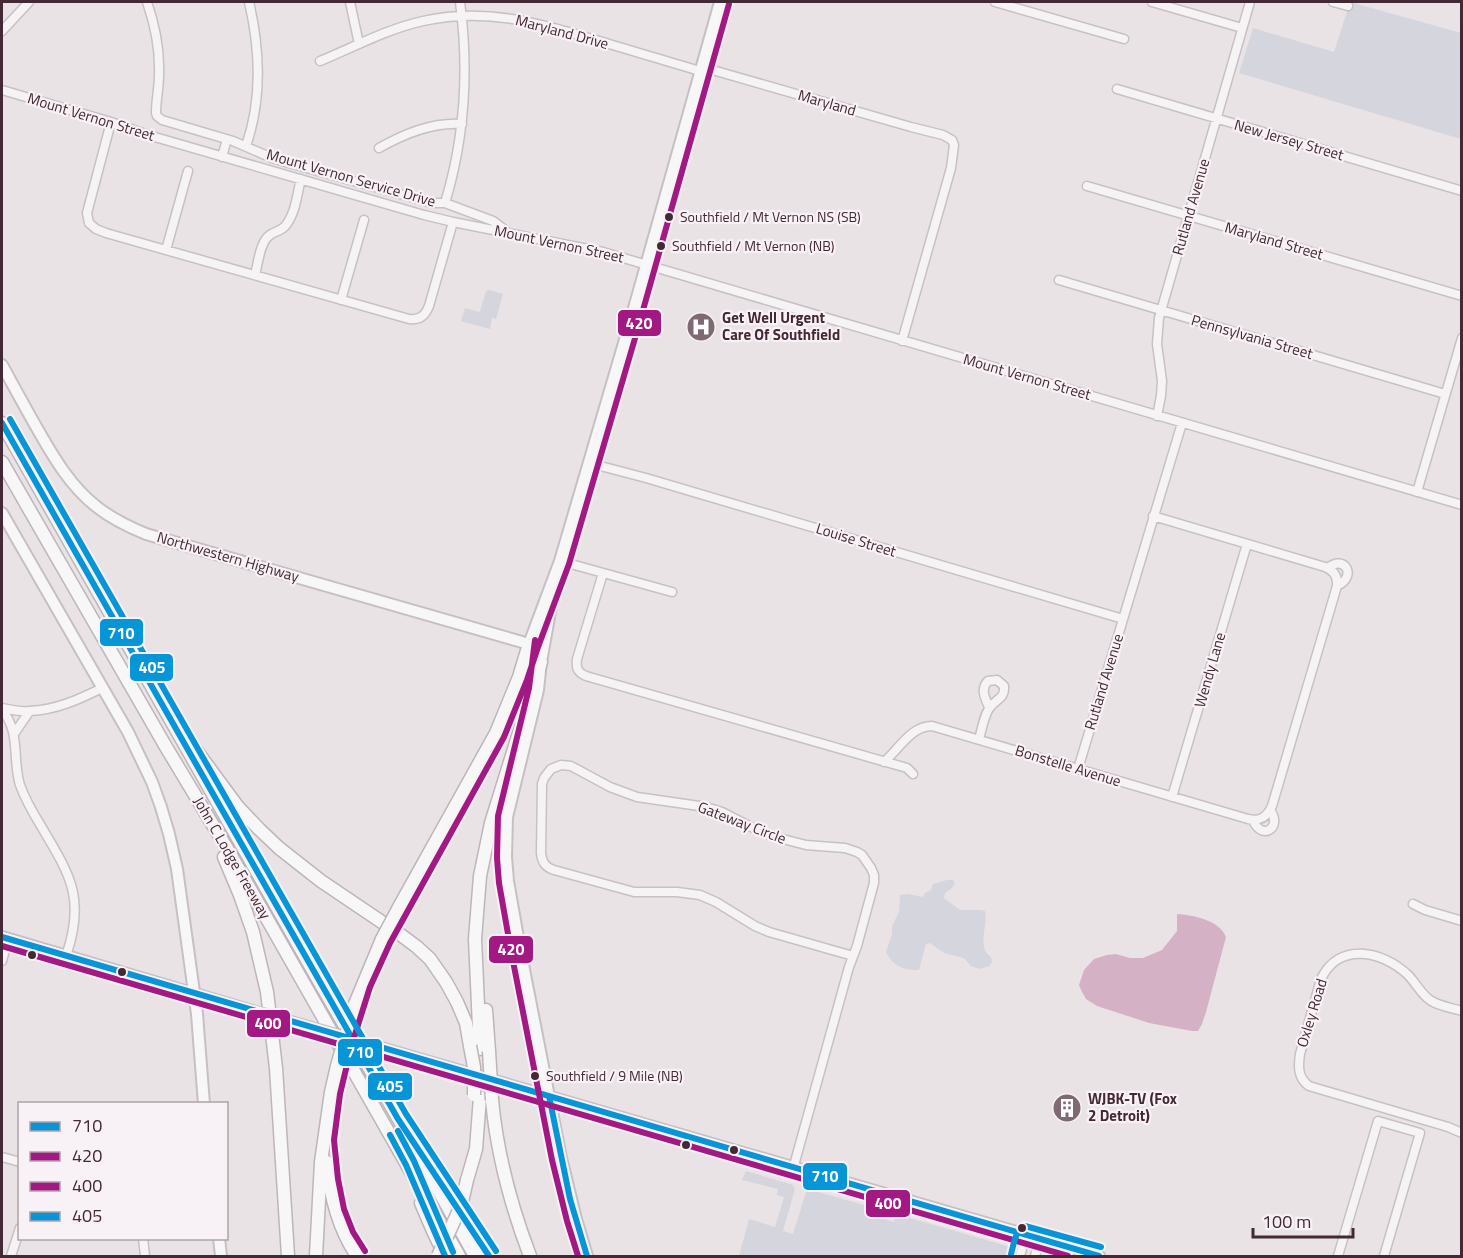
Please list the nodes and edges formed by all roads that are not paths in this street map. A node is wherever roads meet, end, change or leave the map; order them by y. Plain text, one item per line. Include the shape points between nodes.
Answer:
1 (29, 2) edge
2 (147, 2) edge
3 (249, 2) edge
4 (350, 2) edge
5 (460, 2) edge
6 (720, 2) edge
7 (995, 2) edge
8 (1152, 2) edge
9 (1251, 2) edge
10 (1333, 2) edge
11 (1007, 3) edge
12 (1348, 6) dead end
13 (461, 16) junction
14 (1242, 28) junction
15 (2, 31) edge
16 (1124, 39) dead end
17 (359, 44) junction
18 (320, 61) dead end
19 (701, 69) junction
20 (1117, 89) dead end
21 (2, 90) edge
22 (1217, 119) junction
23 (111, 122) junction
24 (462, 124) junction
25 (227, 139) junction
26 (246, 146) junction
27 (379, 148) dead end
28 (222, 157) junction
29 (188, 171) dead end
30 (301, 179) junction
31 (1087, 186) dead end
32 (1461, 191) edge
33 (445, 203) junction
34 (1189, 216) junction
35 (364, 220) dead end
36 (453, 222) junction
37 (507, 233) junction
38 (166, 250) junction
39 (645, 265) junction
40 (255, 275) junction
41 (1059, 280) dead end
42 (1461, 296) edge
43 (341, 300) junction
44 (1161, 310) junction
45 (1461, 338) edge
46 (902, 341) junction
47 (2, 365) edge
48 (1445, 394) junction
49 (1157, 416) junction
50 (2, 423) edge
51 (1182, 423) junction
52 (2, 462) edge
53 (588, 463) junction
54 (1417, 492) junction
55 (1461, 505) edge
56 (2, 513) edge
57 (1153, 516) junction
58 (69, 540) junction
59 (1247, 544) junction
60 (559, 565) junction
61 (1328, 568) junction
62 (603, 573) junction
63 (1338, 586) junction
64 (672, 592) dead end
65 (1123, 619) junction
66 (529, 644) junction
67 (540, 662) junction
68 (102, 688) junction
69 (989, 707) dead end
70 (2, 709) edge
71 (28, 712) junction
72 (14, 734) junction
73 (980, 739) junction
74 (166, 747) junction
75 (884, 762) junction
76 (1078, 769) junction
77 (913, 774) dead end
78 (1172, 797) junction
79 (1270, 810) junction
80 (1258, 819) junction
81 (1413, 904) dead end
82 (1461, 921) edge
83 (5, 938) edge
84 (66, 956) junction
85 (853, 956) junction
86 (2, 961) edge
87 (193, 993) junction
88 (1461, 1011) edge
89 (480, 1049) junction
90 (549, 1096) junction
91 (482, 1097) junction
92 (204, 1102) edge
93 (405, 1130) junction
94 (1461, 1133) edge
95 (325, 1140) junction
96 (402, 1155) junction
97 (2, 1156) edge
98 (18, 1161) edge
99 (793, 1169) junction
100 (18, 1234) edge
101 (1026, 1235) junction
102 (1040, 1239) junction
103 (143, 1240) edge
104 (219, 1240) edge
105 (11, 1257) edge
106 (145, 1257) edge
107 (221, 1257) edge
108 (288, 1257) edge
109 (316, 1257) edge
110 (357, 1257) edge
111 (438, 1257) edge
112 (445, 1257) edge
113 (459, 1257) edge
114 (475, 1257) edge
115 (489, 1257) edge
116 (530, 1257) edge
117 (587, 1257) edge
118 (1020, 1257) edge
119 (1035, 1257) edge
120 (1099, 1257) edge
121 (1338, 1257) edge
122 (1384, 1257) edge

1 - 15 street
2 - 25 street, Mount Vernon Service Drive via 159,52 157,116
3 - 26 street via 258,74
4 - 17 street
5 - 13 street
6 - 19 main road
7 - 11 street
8 - 14 street
9 - 14 street, Rutland Avenue
10 - 12 street
11 - 16 street
13 - 17 street, Maryland Drive via 413,23
13 - 19 street, Maryland Drive via 529,21
13 - 24 street via 465,64
14 - 22 street, Rutland Avenue
17 - 18 street, Maryland Drive
19 - 39 main road
19 - 46 street, Maryland via 952,140 951,168
20 - 22 street, New Jersey Street
21 - 23 street, Mount Vernon Street
22 - 32 street, New Jersey Street
22 - 34 street, Rutland Avenue
23 - 28 street, Mount Vernon Street
23 - 38 street via 87,219 101,231
24 - 27 street via 427,127
24 - 33 street
25 - 26 street, Mount Vernon Service Drive
25 - 28 street
26 - 33 street, Mount Vernon Service Drive via 282,161 432,203
28 - 30 street, Mount Vernon Street
29 - 38 street
30 - 36 street, Mount Vernon Street
30 - 40 street via 286,226 266,238
31 - 34 street, Maryland Street
33 - 37 street, Mount Vernon Service Drive via 493,221
34 - 42 street, Maryland Street
34 - 44 street, Rutland Avenue
35 - 43 street
36 - 37 street, Mount Vernon Street
36 - 43 street via 429,306 421,318 410,319
37 - 39 street, Mount Vernon Street via 591,249
38 - 40 street
39 - 46 street, Mount Vernon Street
39 - 53 main road
40 - 43 street
41 - 44 street, Pennsylvania Street
44 - 48 street, Pennsylvania Street
44 - 49 street, Rutland Avenue via 1157,344 1162,389
45 - 48 street
46 - 49 street, Mount Vernon Street
47 - 66 main road, Northwestern Highway via 43,438 80,492 128,526
48 - 54 street
49 - 51 street, Mount Vernon Street
50 - 58 highway, John C Lodge Freeway
51 - 54 street, Mount Vernon Street
51 - 57 street, Rutland Avenue
52 - 74 highway, John C Lodge Freeway
53 - 60 main road
53 - 65 street, Louise Street
54 - 55 street, Mount Vernon Street
56 - 68 main road
57 - 59 street
57 - 65 street, Rutland Avenue
58 - 89 highway via 195,750 238,807 299,866 423,953 446,982
58 - 93 highway, John C Lodge Freeway
59 - 61 street
59 - 78 street, Wendy Lane
60 - 62 street
60 - 66 main road
60 - 67 main road
61 - 63 street
61 - 63 street via 1338,563 1347,569 1346,580
62 - 64 street
62 - 75 street via 577,659 578,671
63 - 79 street
65 - 76 street, Rutland Avenue
66 - 95 highway, bridge via 496,733 398,909 362,984 343,1041
67 - 89 highway via 486,843 480,876
67 - 90 main road via 538,690 507,817 506,857
68 - 71 street via 59,706
68 - 87 main road via 138,752 166,821 177,868
69 - 73 street
70 - 71 street
70 - 72 street
71 - 72 street
72 - 84 street via 17,771 24,795 65,868 74,895 75,922
73 - 75 street, Bonstelle Avenue via 927,726 913,732
73 - 76 street, Bonstelle Avenue
74 - 96 highway, John C Lodge Freeway
74 - 108 highway via 220,848 259,955 275,1057
75 - 77 street via 908,768
76 - 78 street, Bonstelle Avenue
78 - 80 street, Bonstelle Avenue
79 - 80 street
79 - 80 street via 1275,821 1270,829 1259,830
81 - 82 street
83 - 84 main road
83 - 86 street
84 - 87 main road
85 - 85 street, Gateway Circle via 874,883 871,868 860,853 781,839 706,807 637,797 571,766 555,766 544,778 541,853 550,869 627,891 700,895 769,932
85 - 99 street, Gateway Circle
87 - 90 main road, bridge
87 - 92 main road
88 - 94 street, Oxley Road via 1429,999 1409,976 1386,960 1357,953 1344,956 1324,971 1299,1054 1299,1073 1309,1086
89 - 91 highway, bridge
89 - 91 highway, bridge via 474,1067
90 - 99 main road
90 - 117 main road via 570,1199
91 - 111 highway, bridge via 476,1149 461,1206
91 - 116 highway
93 - 114 highway, John C Lodge Freeway
93 - 115 highway
95 - 109 highway
95 - 110 highway via 335,1212
96 - 112 highway
96 - 113 highway, John C Lodge Freeway
97 - 98 street
99 - 101 main road
100 - 105 street
101 - 102 main road
101 - 118 street
102 - 119 street
102 - 120 main road
103 - 106 street
104 - 107 main road
121 - 122 street via 1378,1121 1420,1133

